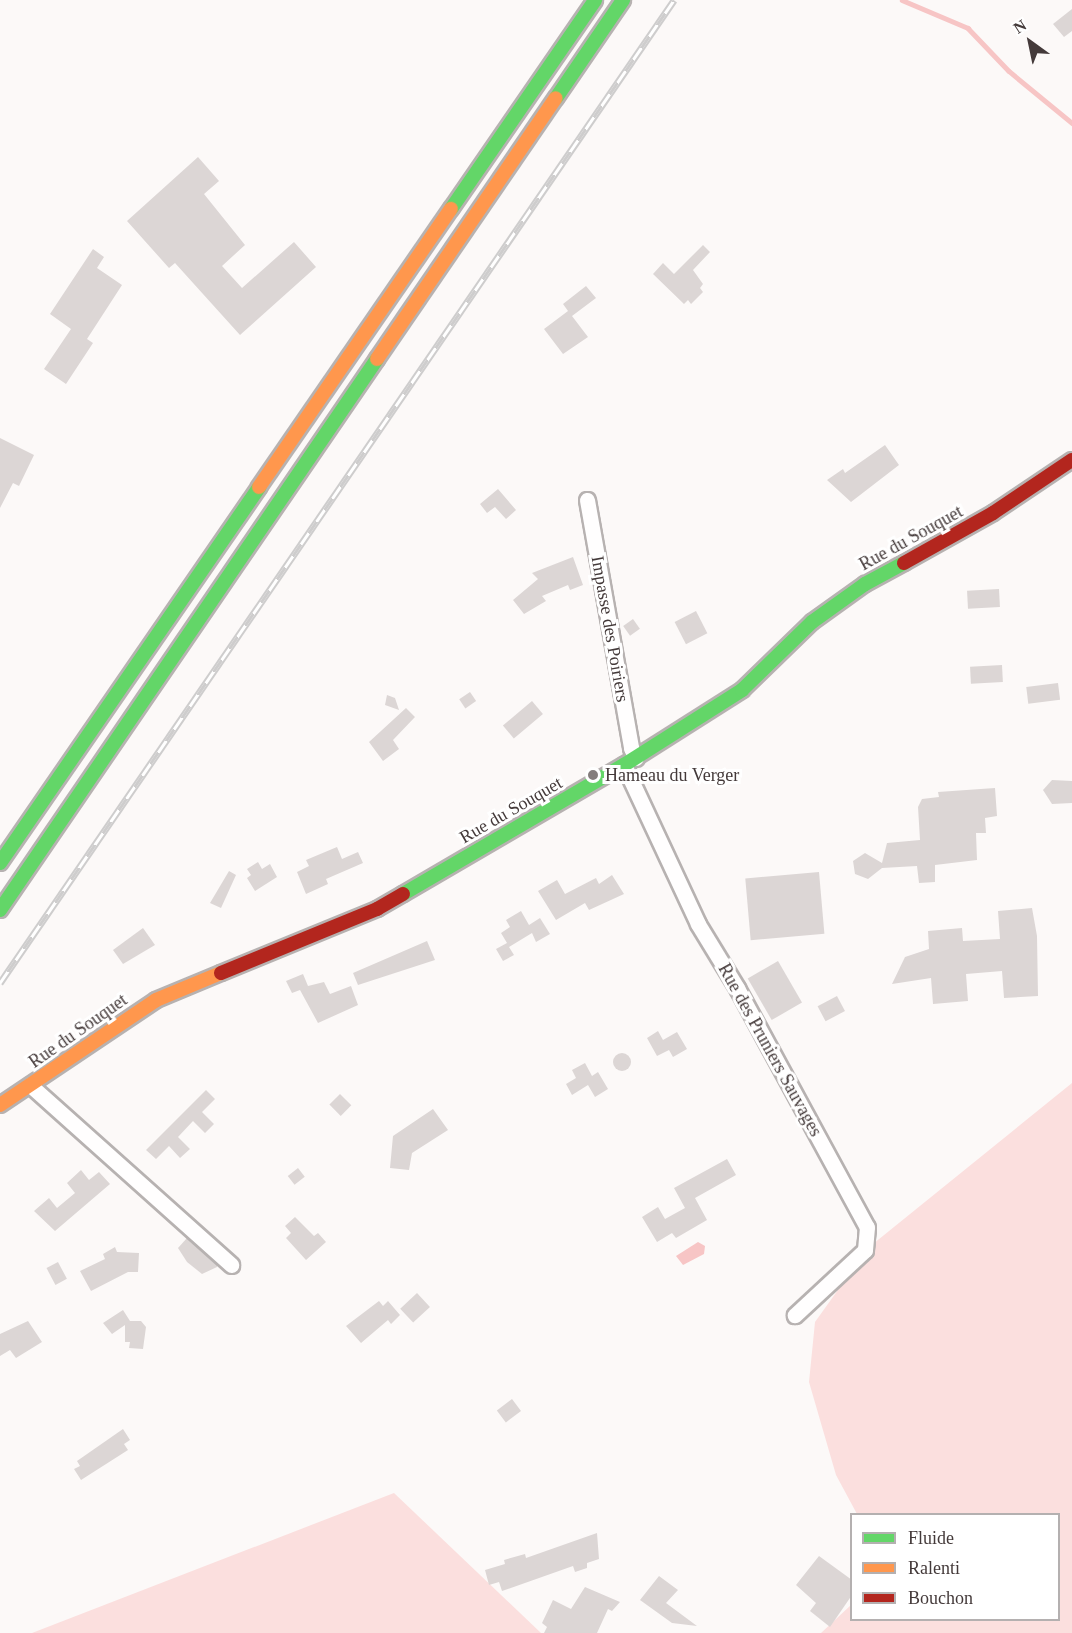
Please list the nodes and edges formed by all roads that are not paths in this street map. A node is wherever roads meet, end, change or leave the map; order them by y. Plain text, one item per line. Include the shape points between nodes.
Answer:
1 (595, 0) edge
2 (623, 0) edge
3 (1072, 460) edge
4 (587, 500) dead end
5 (630, 762) junction
6 (0, 863) edge
7 (0, 910) edge
8 (30, 1085) junction
9 (0, 1105) edge
10 (231, 1265) dead end
11 (795, 1315) dead end

1 - 6 main road
2 - 7 main road
3 - 5 main road, Rue du Souquet via 993,513 865,584 812,622 742,690
4 - 5 street, Impasse des Poiriers via 631,748
5 - 8 main road, Rue du Souquet via 377,909 156,1000
5 - 11 street, Rue des Pruniers Sauvages via 698,924 867,1227 865,1250
8 - 9 main road, Rue du Souquet
8 - 10 street

